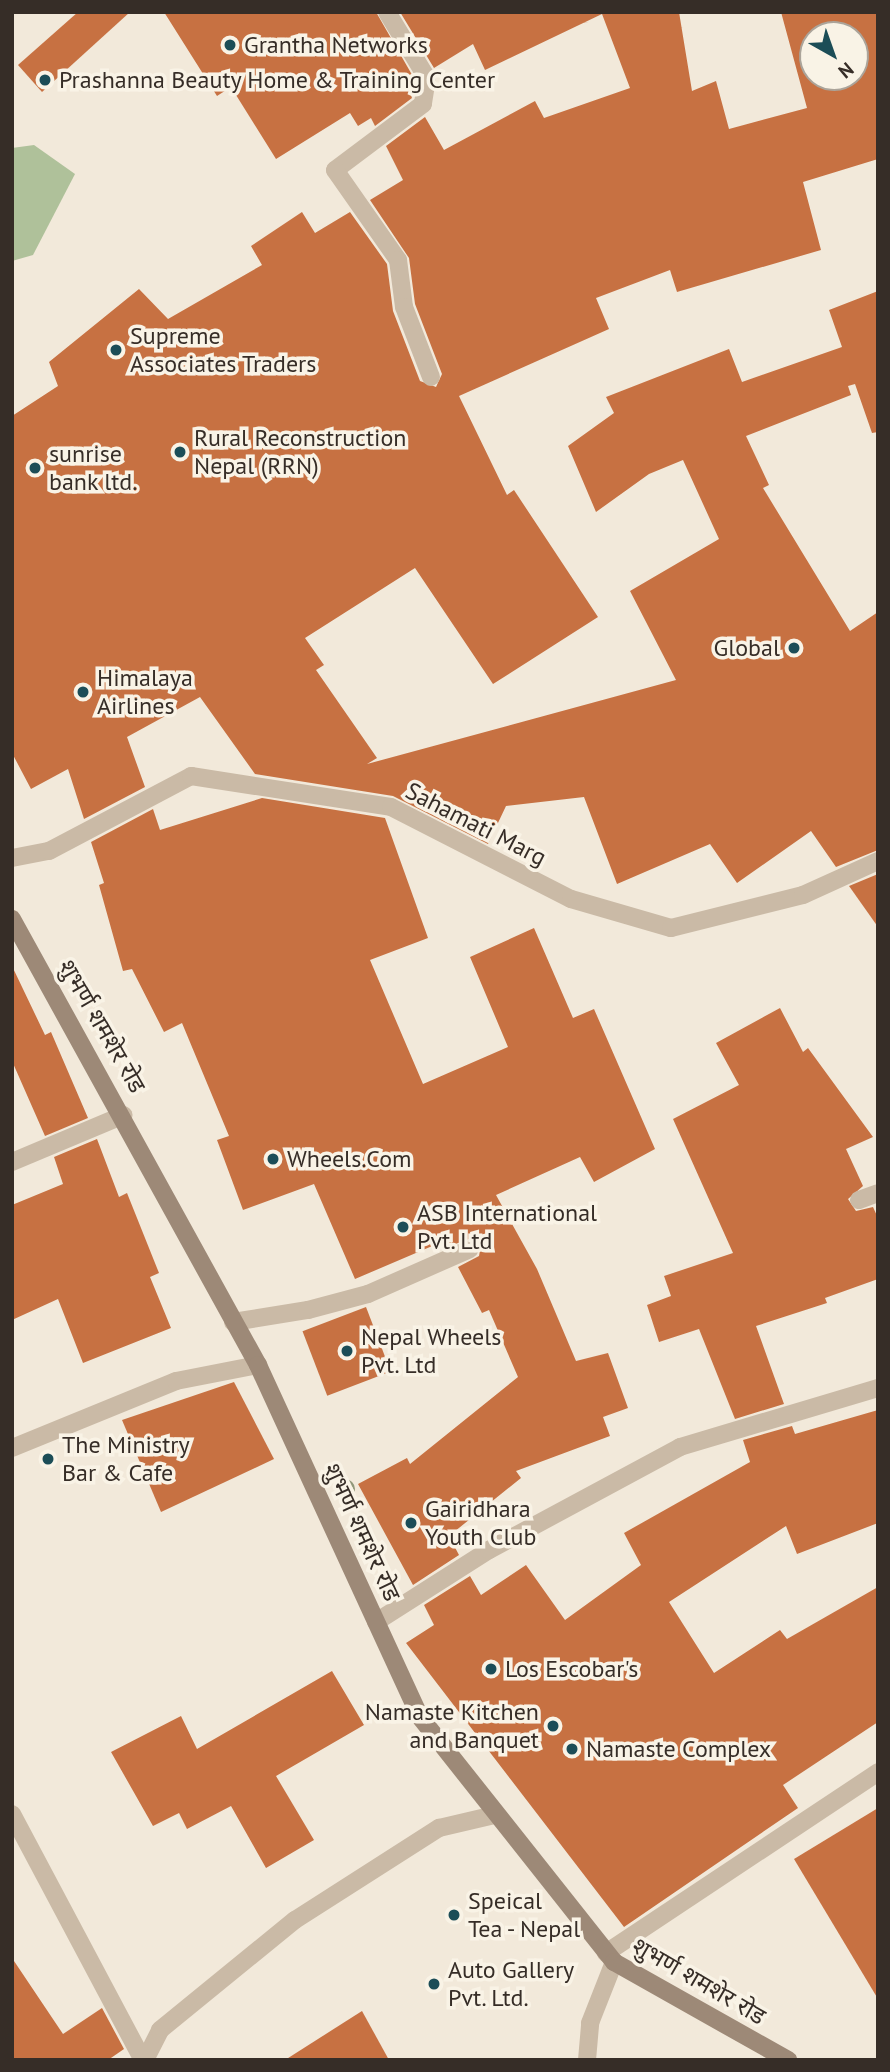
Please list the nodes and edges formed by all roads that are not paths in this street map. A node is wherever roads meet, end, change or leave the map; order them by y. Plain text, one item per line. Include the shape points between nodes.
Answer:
1 (387, 12) edge
2 (431, 377) dead end
3 (12, 858) edge
4 (878, 862) edge
5 (12, 919) edge
6 (124, 1115) junction
7 (12, 1162) edge
8 (878, 1193) edge
9 (859, 1200) dead end
10 (470, 1249) dead end
11 (233, 1322) junction
12 (258, 1364) junction
13 (878, 1388) edge
14 (12, 1448) edge
15 (376, 1622) junction
16 (878, 1772) edge
17 (12, 1814) edge
18 (494, 1815) junction
19 (610, 1957) junction
20 (144, 2060) edge
21 (587, 2060) edge
22 (788, 2060) edge

1 - 2 street via 427,78 424,103 335,170 397,260 404,307
3 - 4 street, Sahamati Marg via 49,851 191,776 391,807 571,899 671,928 803,895
5 - 6 main road, शुभर्ण शमशेर रोड
6 - 7 street
6 - 11 main road, शुभर्ण शमशेर रोड
8 - 9 street
10 - 11 street via 368,1294
11 - 12 main road, शुभर्ण शमशेर रोड
12 - 14 street via 176,1381
12 - 15 main road, शुभर्ण शमशेर रोड
13 - 15 street via 680,1447 489,1550
15 - 18 main road, शुभर्ण शमशेर रोड via 420,1717
16 - 19 street
17 - 20 street
18 - 19 main road, शुभर्ण शमशेर रोड
18 - 20 street via 439,1828 295,1920 160,2030
19 - 21 street via 590,2023
19 - 22 main road, शुभर्ण शमशेर रोड

